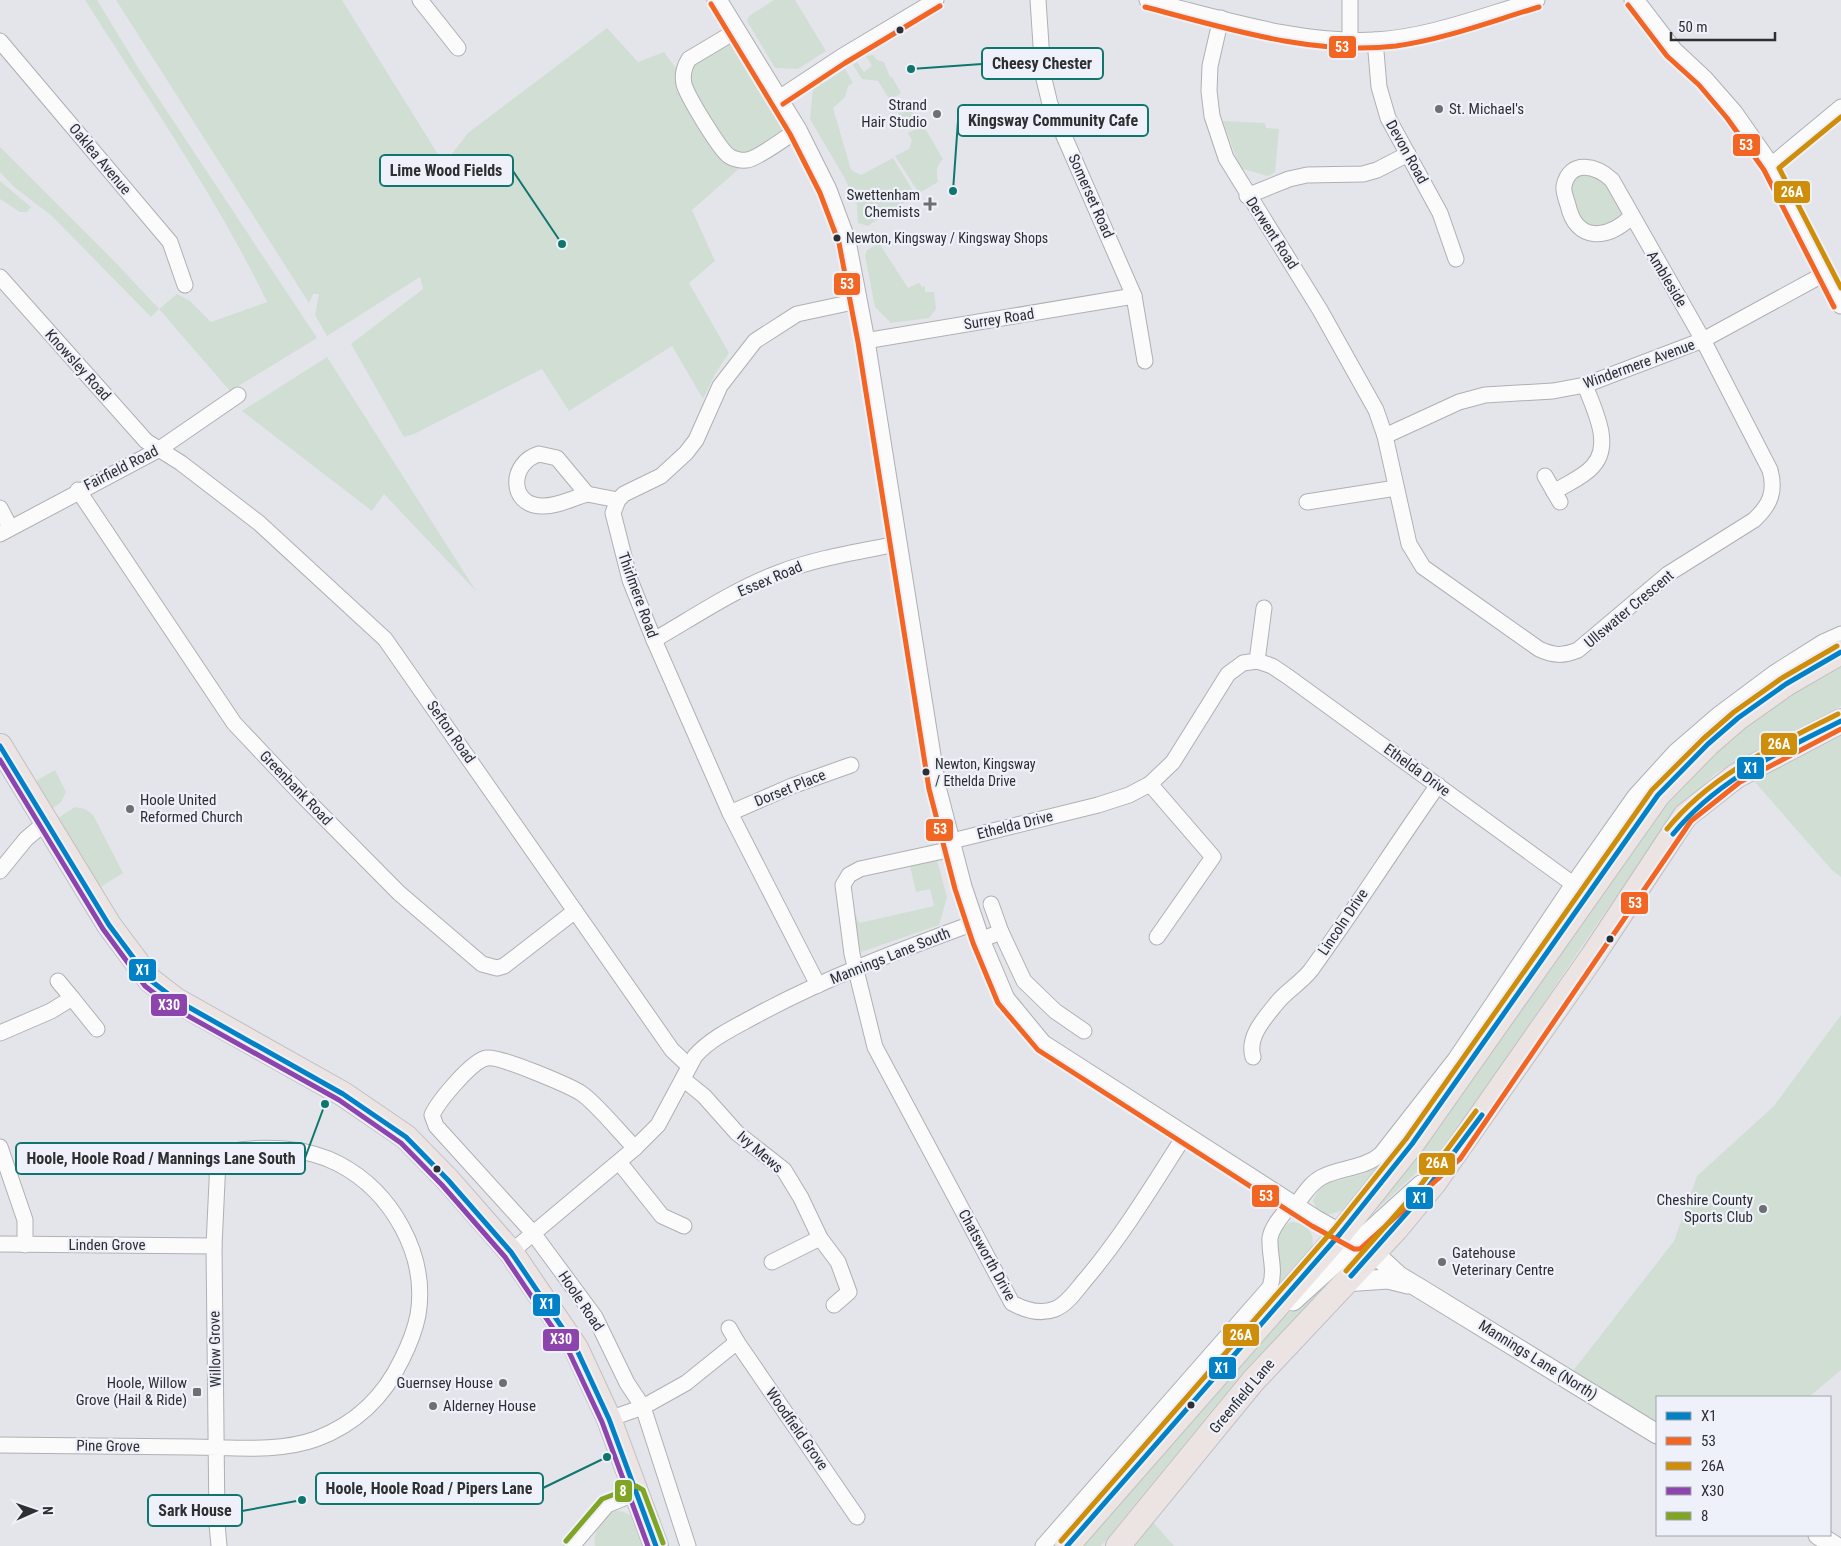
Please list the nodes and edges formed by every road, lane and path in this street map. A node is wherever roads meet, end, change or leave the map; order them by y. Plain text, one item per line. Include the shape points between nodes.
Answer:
1 (420, 0) edge
2 (717, 0) edge
3 (936, 0) edge
4 (1038, 0) edge
5 (1147, 0) edge
6 (1350, 0) edge
7 (1537, 0) edge
8 (1634, 0) edge
9 (1221, 18) junction
10 (736, 31) junction
11 (1350, 40) junction
12 (1375, 40) junction
13 (0, 41) edge
14 (458, 48) dead end
15 (778, 98) junction
16 (1841, 107) edge
17 (797, 130) junction
18 (1408, 154) junction
19 (1770, 166) junction
20 (1247, 196) junction
21 (1631, 217) junction
22 (1456, 260) dead end
23 (1824, 274) junction
24 (0, 277) edge
25 (185, 285) dead end
26 (1134, 296) junction
27 (858, 301) junction
28 (1841, 304) edge
29 (865, 340) junction
30 (1703, 340) junction
31 (1145, 362) dead end
32 (1585, 385) junction
33 (238, 396) dead end
34 (1385, 436) junction
35 (158, 450) junction
36 (1546, 476) dead end
37 (1396, 488) junction
38 (78, 490) junction
39 (587, 494) junction
40 (618, 500) junction
41 (1307, 502) dead end
42 (0, 508) edge
43 (5, 530) edge
44 (897, 544) junction
45 (1264, 608) dead end
46 (1841, 634) edge
47 (654, 640) junction
48 (1841, 652) edge
49 (1257, 661) junction
50 (1841, 721) edge
51 (4, 760) edge
52 (851, 765) dead end
53 (1150, 784) junction
54 (1438, 784) junction
55 (730, 813) junction
56 (46, 822) junction
57 (950, 846) junction
58 (0, 871) edge
59 (1573, 884) junction
60 (991, 904) dead end
61 (575, 912) junction
62 (977, 932) junction
63 (1000, 932) junction
64 (1157, 937) dead end
65 (856, 968) junction
66 (58, 981) dead end
67 (818, 985) junction
68 (72, 998) junction
69 (97, 1029) dead end
70 (1073, 1029) dead end
71 (0, 1033) edge
72 (1253, 1057) dead end
73 (686, 1072) junction
74 (1185, 1136) junction
75 (0, 1147) edge
76 (635, 1148) junction
77 (223, 1154) joint
78 (619, 1162) junction
79 (1293, 1205) junction
80 (684, 1226) dead end
81 (533, 1233) junction
82 (820, 1238) junction
83 (1357, 1243) junction
84 (0, 1244) edge
85 (26, 1244) junction
86 (214, 1246) junction
87 (511, 1252) junction
88 (772, 1262) dead end
89 (1344, 1282) junction
90 (1418, 1288) junction
91 (834, 1305) dead end
92 (729, 1328) dead end
93 (737, 1342) junction
94 (643, 1407) junction
95 (609, 1420) junction
96 (1656, 1433) edge
97 (0, 1445) edge
98 (217, 1447) junction
99 (636, 1493) junction
100 (857, 1517) dead end
101 (1820, 1536) edge
102 (578, 1544) edge
103 (219, 1546) edge
104 (656, 1546) edge
105 (688, 1546) edge
106 (1043, 1546) edge
107 (1067, 1546) edge
108 (1118, 1546) edge
109 (1836, 1546) edge

1 - 14 street
2 - 10 street
3 - 15 street
4 - 26 street, Somerset Road via 1042,75 1050,104
5 - 9 street
6 - 11 street
7 - 12 street via 1432,30
8 - 19 street via 1674,51 1733,113
9 - 11 street via 1304,36
9 - 20 street, Derwent Road via 1210,66 1212,116 1226,158
10 - 15 street
10 - 17 street via 687,63 684,84 698,111 726,154 736,159 749,160
11 - 12 street
12 - 18 street, Devon Road via 1382,102 1391,128
13 - 25 street, Oaklea Avenue via 170,242
15 - 17 street
16 - 19 street
17 - 27 street via 838,218
18 - 20 street via 1363,174 1307,175
18 - 22 street, Devon Road via 1440,213
19 - 23 street
20 - 34 street, Derwent Road via 1271,228 1331,329 1376,410
21 - 21 street, Ambleside via 1612,180 1602,170 1590,166 1569,175 1564,187 1569,210 1580,230 1589,234 1612,231
21 - 30 street, Ambleside
23 - 28 street
23 - 30 street, Windermere Avenue
24 - 35 street, Knowsley Road via 146,442
26 - 29 street, Surrey Road
26 - 31 street, Somerset Road
27 - 29 street
27 - 40 street via 797,314 755,341 720,386 696,440 686,454 661,476
29 - 44 street
30 - 32 street, Windermere Avenue
30 - 37 street, Ullswater Crescent via 1770,470 1774,483 1772,498 1754,520 1668,574 1578,650 1552,655 1539,649 1423,567 1409,544
32 - 34 street, Windermere Avenue via 1553,392 1484,395 1459,402
32 - 36 street via 1603,438 1602,454 1592,468 1557,497
33 - 35 street, Fairfield Road
34 - 37 street, Ullswater Crescent
35 - 38 street, Fairfield Road
35 - 61 street, Sefton Road via 181,463 259,523 385,638
37 - 41 street
38 - 43 street, Fairfield Road
38 - 61 street, Greenbank Road via 234,722 399,893 482,964 497,968 504,966
39 - 39 street via 549,506 533,505 520,494 518,470 530,456 548,454 564,464
39 - 40 street
40 - 47 street, Thirlmere Road via 613,513 616,528 630,580
42 - 43 street
44 - 47 street, Essex Road via 810,562 779,572
44 - 57 street via 932,765
45 - 49 street
46 - 59 street via 1774,673 1675,752 1635,796
47 - 55 street, Thirlmere Road
48 - 83 highway via 1786,684 1738,718 1658,795 1412,1144
49 - 53 street, Ethelda Drive via 1243,663 1228,674 1173,762
49 - 54 street, Ethelda Drive via 1288,676
50 - 83 highway via 1736,776 1686,816 1454,1155 1396,1230
51 - 56 highway, Hoole Road
52 - 55 street, Dorset Place
53 - 57 street, Ethelda Drive via 1129,795 956,840
53 - 64 street via 1213,857
54 - 59 street, Ethelda Drive
54 - 72 street, Lincoln Drive via 1310,971 1278,1002 1254,1034
55 - 67 street, Thirlmere Road
56 - 58 street via 26,839
56 - 87 highway, Hoole Road via 109,925 150,980 176,1000 343,1094 406,1137
57 - 62 street
57 - 65 street, Ethelda Drive via 943,851 860,869 846,878 843,894
59 - 79 street via 1456,1058 1381,1154 1372,1162 1322,1177
60 - 63 street
61 - 73 street, Sefton Road
62 - 63 street, Mannings Lane South
62 - 65 street, Mannings Lane South
62 - 74 street via 1005,999 1042,1044
63 - 70 street via 1024,981
65 - 67 street, Mannings Lane South
65 - 74 street, Chatsworth Drive via 875,1047 882,1062 1012,1303 1024,1310 1043,1312 1068,1300 1113,1247
66 - 68 street
67 - 73 street, Mannings Lane South via 724,1033 702,1048
68 - 69 street
68 - 71 street via 51,1011
73 - 76 street, Mannings Lane South via 658,1125
73 - 82 street, Ivy Mews via 738,1133 784,1170
74 - 79 street
75 - 85 street via 25,1220
76 - 78 street, Mannings Lane South
76 - 81 street, Hoole Road via 581,1093 501,1060 487,1058 476,1063 436,1106 432,1115 436,1126
77 - 86 street, Willow Grove via 218,1160 217,1170
77 - 98 street, Pine Grove via 242,1150 294,1150 325,1158 351,1172 379,1195 404,1231 413,1255 419,1292 415,1326 398,1366 385,1388 353,1422 292,1446
78 - 80 street via 662,1216
78 - 81 street, Mannings Lane South
79 - 83 street
79 - 106 street via 1274,1227 1270,1238 1273,1269 1270,1287
81 - 87 street, Mannings Lane South
81 - 94 street, Hoole Road via 595,1317 627,1383
82 - 88 street
82 - 91 street, Ivy Mews via 838,1262 849,1292
83 - 89 highway, Greenfield Lane
83 - 90 street, Mannings Lane (North)
83 - 107 highway via 1236,1351
84 - 85 street, Linden Grove
85 - 86 street, Linden Grove
86 - 98 street, Willow Grove
87 - 95 highway, Hoole Road via 576,1348
89 - 90 street, Mannings Lane (North) via 1388,1279
89 - 108 highway, Greenfield Lane via 1253,1381
90 - 96 street, Mannings Lane (North)
92 - 93 street, Woodfield Grove
93 - 94 street via 686,1384
93 - 100 street, Woodfield Grove
94 - 95 street
94 - 105 street, Hoole Road
95 - 99 highway, Hoole Road
97 - 98 street, Pine Grove
98 - 103 street, Willow Grove
99 - 102 street via 607,1505
99 - 104 highway, Hoole Road
101 - 109 street

